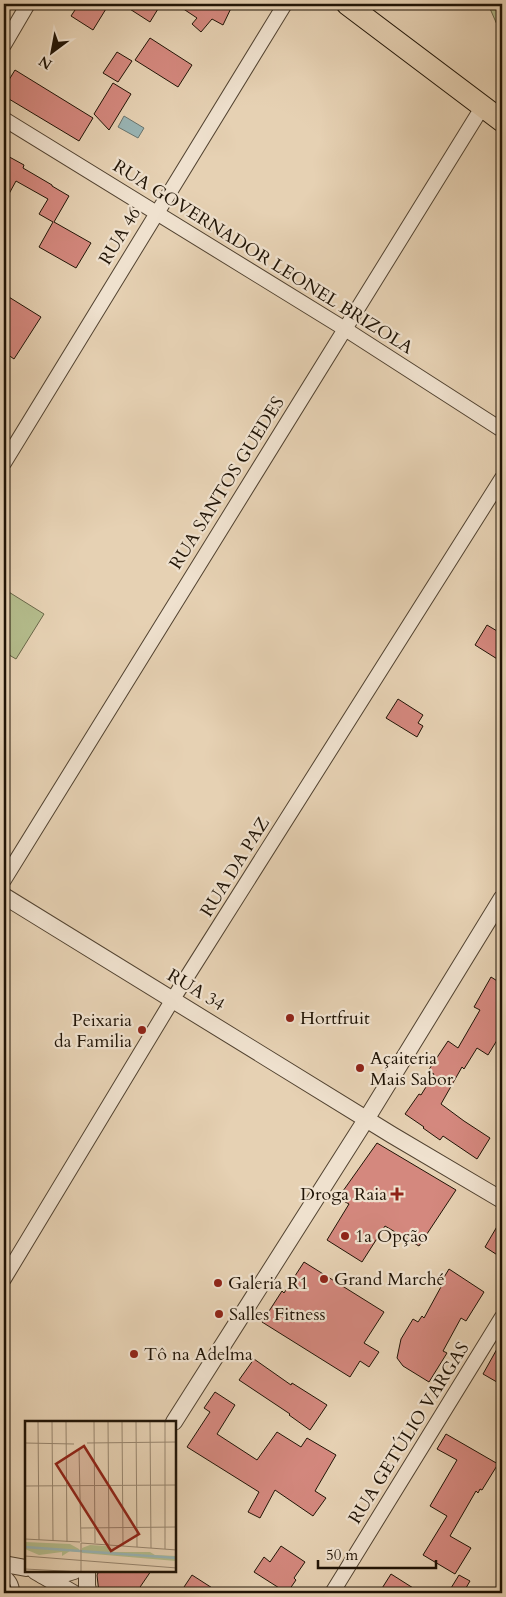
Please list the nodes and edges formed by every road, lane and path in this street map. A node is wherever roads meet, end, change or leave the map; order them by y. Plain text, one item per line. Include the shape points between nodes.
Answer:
1 (28, 4) edge
2 (285, 4) edge
3 (346, 4) edge
4 (4, 45) edge
5 (483, 106) junction
6 (4, 119) edge
7 (502, 121) edge
8 (157, 212) junction
9 (345, 329) junction
10 (502, 430) edge
11 (4, 463) edge
12 (502, 478) edge
13 (4, 880) edge
14 (4, 896) edge
15 (502, 898) edge
16 (173, 999) junction
17 (367, 1118) junction
18 (502, 1200) edge
19 (4, 1279) edge
20 (502, 1317) edge
21 (175, 1421) edge
22 (4, 1564) edge
23 (25, 1568) edge
24 (4, 1572) edge
25 (72, 1572) edge
26 (87, 1572) edge
27 (38, 1573) edge
28 (16, 1593) edge
29 (73, 1593) edge
30 (89, 1593) edge
31 (332, 1593) edge

1 - 4 street
2 - 8 street, RUA 46
3 - 5 main road
5 - 7 main road
5 - 9 street, RUA SANTOS GUEDES
6 - 8 street, RUA GOVERNADOR LEONEL BRIZOLA
8 - 9 street, RUA GOVERNADOR LEONEL BRIZOLA
8 - 11 street, RUA 46
9 - 10 street, RUA GOVERNADOR LEONEL BRIZOLA
9 - 13 street, RUA SANTOS GUEDES
12 - 16 street, RUA DA PAZ
14 - 16 street, RUA 34
15 - 17 street
16 - 17 street, RUA 34
16 - 19 street, RUA DA PAZ
17 - 18 street, RUA 34
17 - 21 street
20 - 31 street, RUA GETÚLIO VARGAS
22 - 23 street
24 - 28 lane via 13,1581
25 - 27 street via 57,1575
26 - 30 street
27 - 29 street

